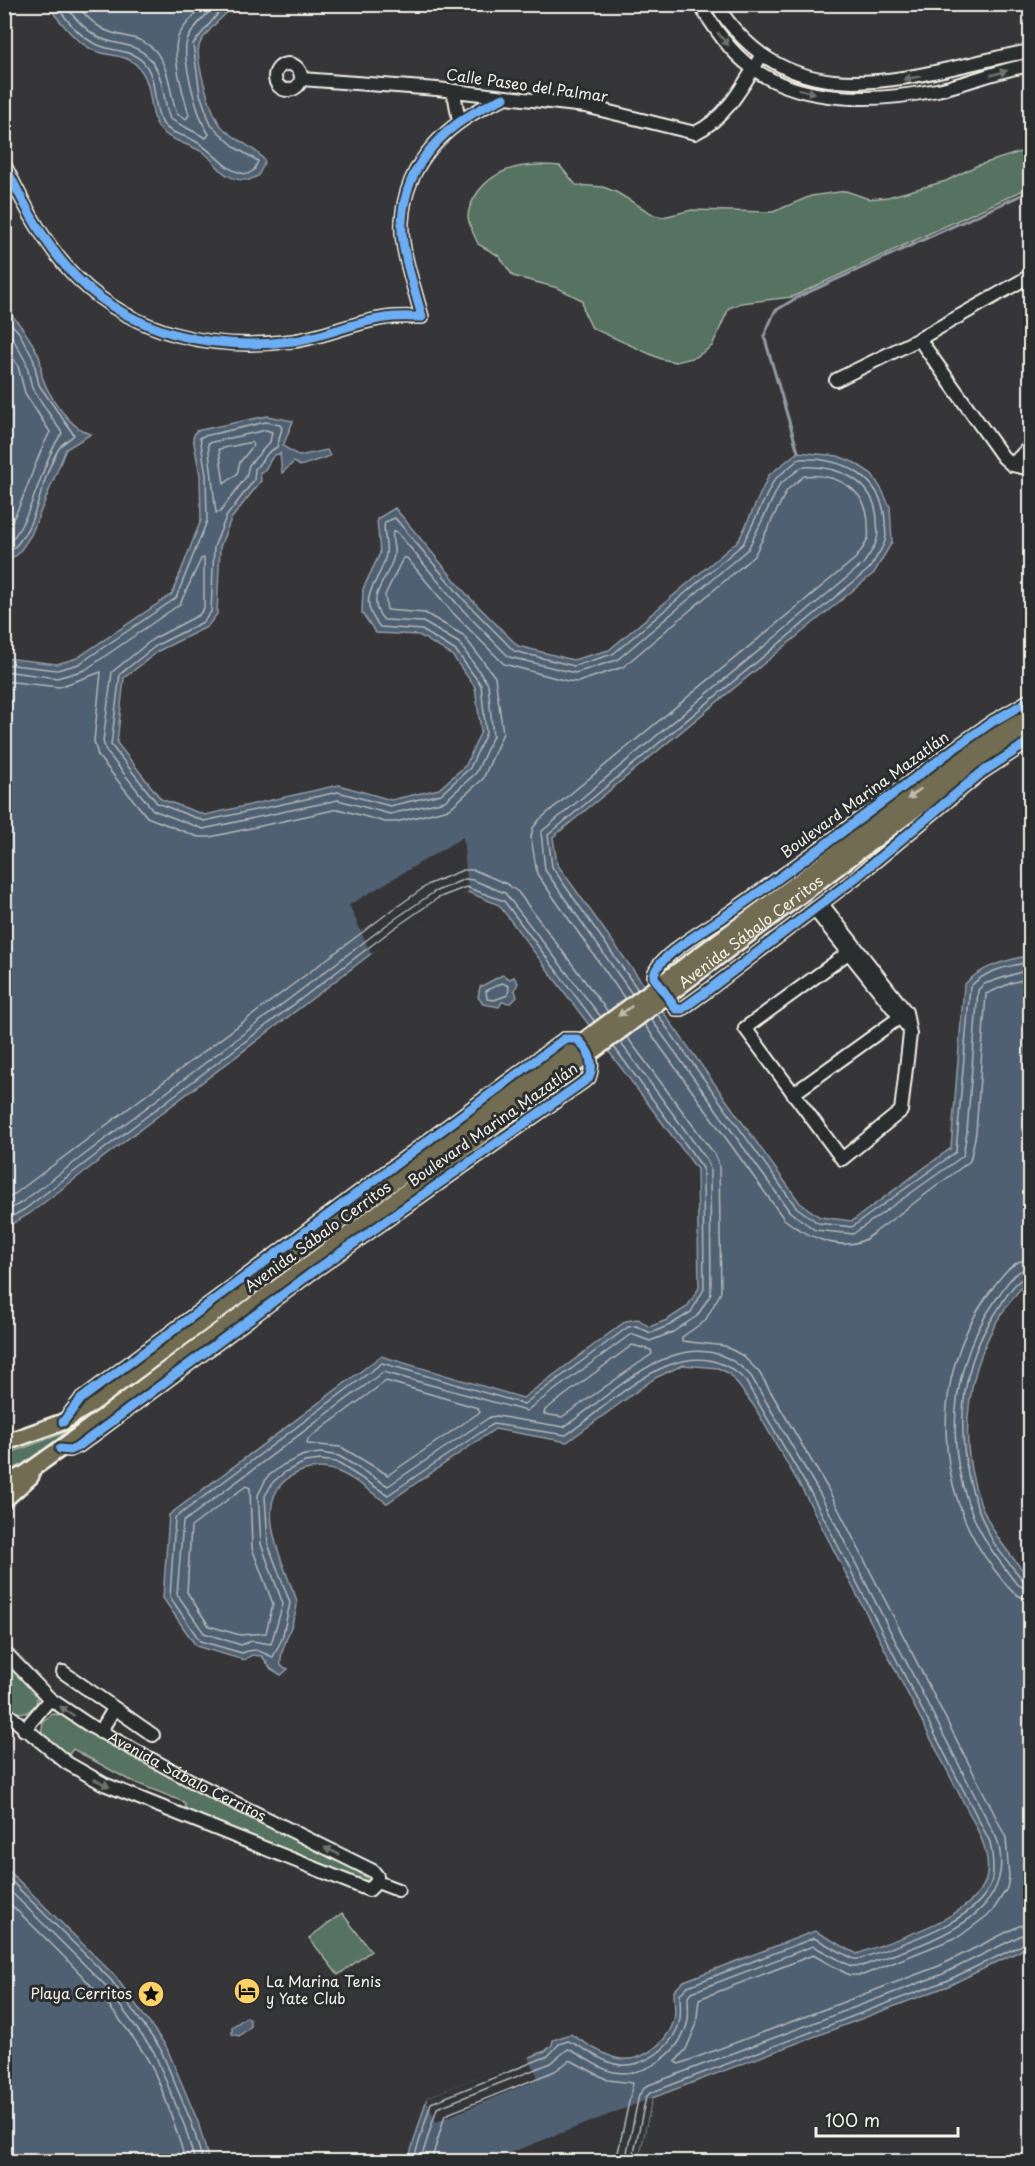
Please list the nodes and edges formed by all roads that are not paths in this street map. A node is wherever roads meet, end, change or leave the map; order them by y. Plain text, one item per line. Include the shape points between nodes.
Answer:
1 (699, 4) edge
2 (716, 4) edge
3 (1030, 51) edge
4 (761, 56) junction
5 (1030, 66) edge
6 (753, 69) junction
7 (301, 79) dead end
8 (450, 90) junction
9 (504, 98) junction
10 (459, 121) junction
11 (4, 164) edge
12 (1030, 276) edge
13 (920, 339) junction
14 (836, 380) dead end
15 (1030, 446) edge
16 (1012, 465) junction
17 (1030, 470) edge
18 (1030, 700) edge
19 (1030, 712) edge
20 (1030, 728) edge
21 (1030, 741) edge
22 (970, 759) junction
23 (828, 867) joint
24 (818, 907) junction
25 (852, 950) junction
26 (904, 1019) junction
27 (793, 1094) junction
28 (386, 1197) junction
29 (276, 1262) junction
30 (293, 1282) junction
31 (4, 1443) edge
32 (43, 1462) junction
33 (4, 1484) edge
34 (4, 1500) edge
35 (4, 1651) edge
36 (63, 1672) dead end
37 (50, 1699) junction
38 (114, 1709) junction
39 (4, 1712) edge
40 (24, 1730) junction
41 (100, 1732) junction
42 (153, 1735) dead end
43 (377, 1882) junction
44 (398, 1890) dead end

1 -> 6 street via 723,40
2 - 4 street via 738,35
3 -> 4 street via 924,76 875,82 802,75
4 - 6 street, Calle Paseo del Palmar
6 -> 5 street via 816,94 858,96 939,89
6 - 9 street, Calle Paseo del Palmar via 720,116 695,133 585,106
7 - 8 street, Calle Paseo del Palmar
8 - 9 street, Calle Paseo del Palmar
8 - 10 street
9 - 10 street
10 - 11 street via 429,148 412,178 402,222 422,317 385,318 296,341 247,346 214,344 157,330 116,307 78,278 33,219
12 - 13 street
13 - 14 street
13 - 16 street
15 - 16 street
16 - 17 street
18 - 22 street, Boulevard Marina Mazatlán via 992,722
19 - 22 main road, Boulevard Marina Mazatlán
20 - 22 main road, Boulevard Marina Mazatlán
21 - 22 street, Boulevard Marina Mazatlán
22 - 23 main road, Boulevard Marina Mazatlán
22 - 24 street, Boulevard Marina Mazatlán
22 - 24 street, Boulevard Marina Mazatlán via 680,946 657,966 654,977 676,1009 682,1009
23 - 28 main road, Avenida Sábalo Cerritos, bridge
24 - 25 street
25 - 26 street
25 - 27 street via 745,1028
26 - 27 street
26 - 27 street via 910,1034 901,1111 842,1159
28 - 29 main road, Avenida Sábalo Cerritos
28 - 30 main road, Avenida Sábalo Cerritos
29 - 30 street, Boulevard Marina Mazatlán via 564,1039 580,1041 592,1061 589,1078
29 - 31 main road, Avenida Sábalo Cerritos via 109,1392 63,1422
30 - 32 main road, Avenida Sábalo Cerritos
32 - 33 main road, Avenida Sábalo Cerritos
32 - 34 main road
35 - 37 street, Avenida Sábalo Cerritos
36 - 38 street
37 - 40 street
41 -> 37 street, Avenida Sábalo Cerritos
38 - 41 street
38 - 42 street
39 - 40 street, Avenida Sábalo Cerritos
40 -> 43 street, Avenida Sábalo Cerritos via 86,1775 142,1801 369,1890
43 -> 41 street, Avenida Sábalo Cerritos via 373,1871
43 - 44 street, Avenida Sábalo Cerritos

